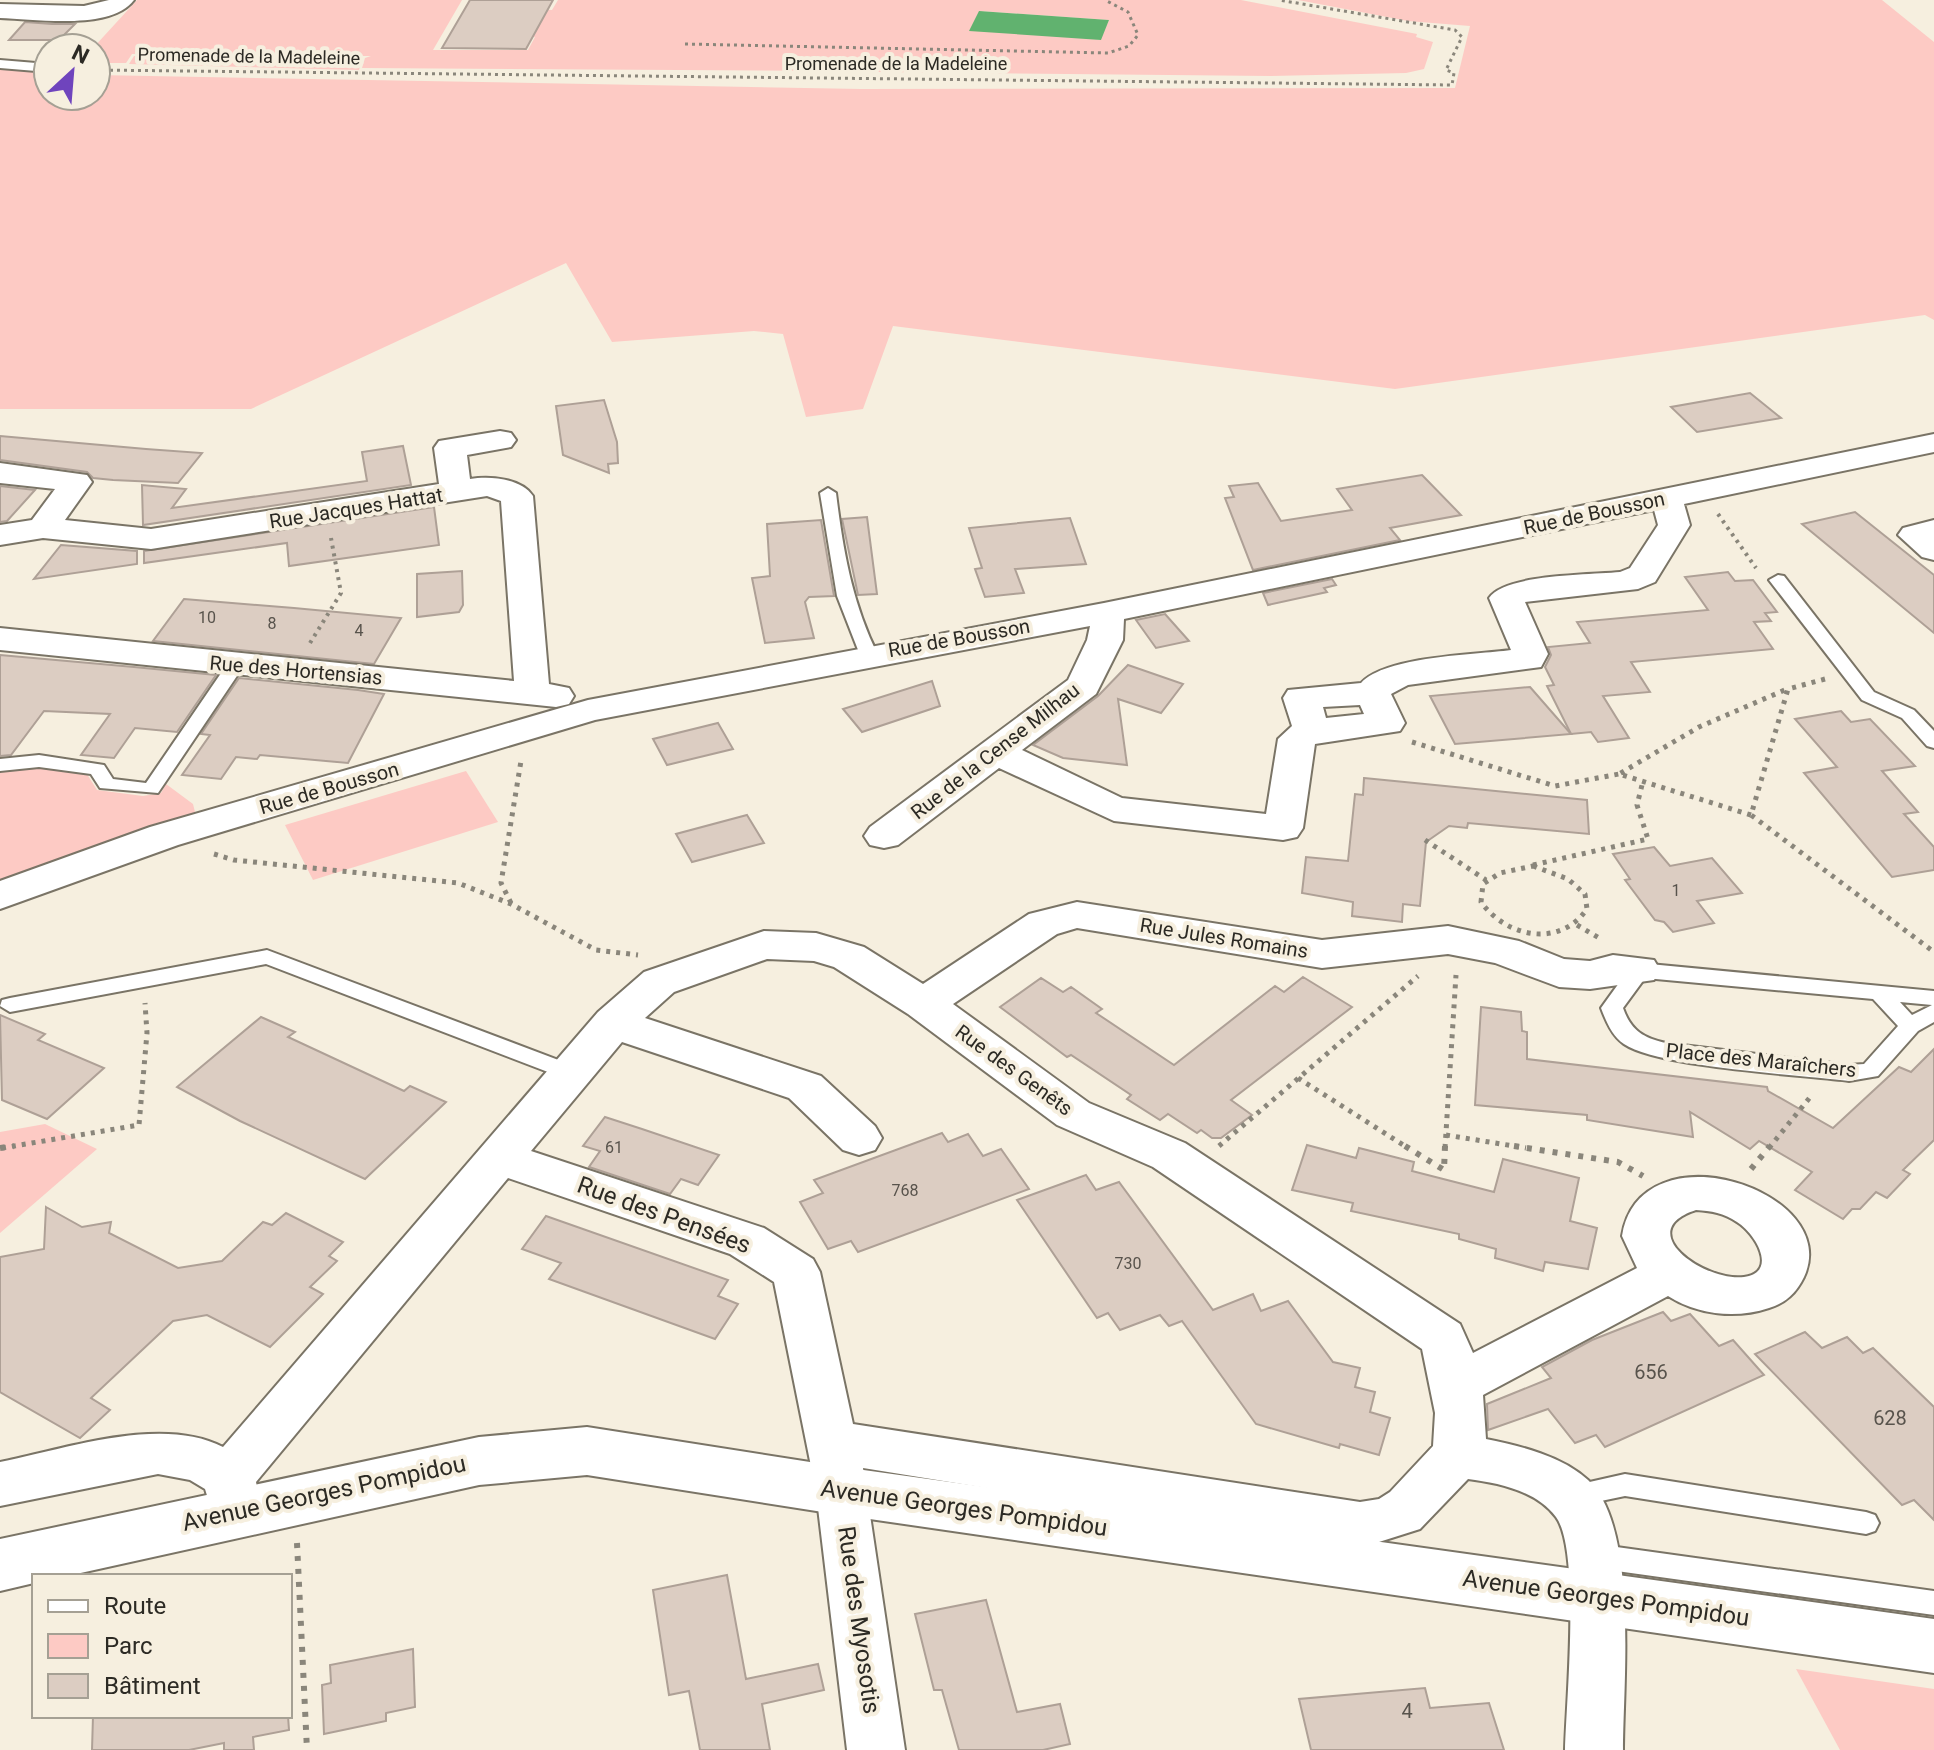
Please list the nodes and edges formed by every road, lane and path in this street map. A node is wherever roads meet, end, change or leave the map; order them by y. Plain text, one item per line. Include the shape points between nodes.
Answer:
1 (1105, 0) edge
2 (1279, 0) edge
3 (122, 2) edge
4 (0, 11) edge
5 (685, 44) dead end
6 (0, 64) edge
7 (32, 67) edge
8 (112, 70) edge
9 (500, 440) dead end
10 (1934, 443) edge
11 (0, 473) edge
12 (456, 491) junction
13 (1702, 491) junction
14 (828, 493) dead end
15 (1663, 499) junction
16 (43, 528) junction
17 (1934, 530) edge
18 (0, 535) edge
19 (1934, 550) edge
20 (335, 562) dead end
21 (1778, 580) joint
22 (1104, 613) junction
23 (322, 623) dead end
24 (0, 639) edge
25 (869, 655) junction
26 (236, 664) junction
27 (1849, 672) junction
28 (1788, 689) junction
29 (530, 691) junction
30 (1380, 708) junction
31 (588, 711) junction
32 (527, 731) junction
33 (1934, 742) edge
34 (998, 753) junction
35 (0, 765) edge
36 (1619, 774) junction
37 (1643, 781) junction
38 (1751, 815) junction
39 (164, 836) junction
40 (884, 836) dead end
41 (1425, 840) dead end
42 (1533, 866) junction
43 (1486, 880) junction
44 (0, 896) edge
45 (511, 904) junction
46 (1459, 941) junction
47 (1934, 952) edge
48 (702, 967) junction
49 (1639, 970) junction
50 (144, 980) junction
51 (1878, 992) junction
52 (1934, 998) edge
53 (923, 1004) junction
54 (10, 1005) dead end
55 (1934, 1012) edge
56 (613, 1023) junction
57 (1910, 1026) junction
58 (1832, 1071) junction
59 (569, 1072) junction
60 (1298, 1078) junction
61 (1446, 1135) junction
62 (859, 1138) dead end
63 (0, 1148) edge
64 (497, 1157) junction
65 (1191, 1169) junction
66 (1679, 1196) junction
67 (1727, 1197) junction
68 (1668, 1274) junction
69 (1457, 1385) junction
70 (1456, 1456) junction
71 (837, 1466) junction
72 (0, 1484) edge
73 (232, 1494) junction
74 (1568, 1497) junction
75 (294, 1499) junction
76 (1866, 1523) dead end
77 (0, 1565) edge
78 (1595, 1576) junction
79 (1934, 1603) edge
80 (1934, 1646) edge
81 (307, 1750) edge
82 (876, 1750) edge
83 (1594, 1750) edge

1 - 5 path via 1126,8 1137,21 1138,35 1129,46 1108,53
2 - 8 path, Promenade de la Madeleine via 1455,30 1462,37 1446,70 1454,73 1452,85
3 - 4 street via 83,13
6 - 7 lane
9 - 12 street via 450,448
10 - 13 street, Rue de Bousson
11 - 16 street via 76,482
12 - 16 street, Rue Jacques Hattat via 151,539
12 - 29 street, Rue Jacques Hattat via 489,486 517,496 533,673
13 - 15 street, Rue de Bousson
13 - 21 path via 1762,577
14 - 25 lane via 839,579 852,623
15 - 22 street, Rue de Bousson
15 - 30 street via 1674,525 1643,575 1626,582 1513,593 1506,598 1528,659 1401,675 1381,683
16 - 18 street, Rue Jacques Hattat
17 - 19 street via 1915,535
20 - 23 path via 341,593
21 - 27 lane
22 - 25 street, Rue de Bousson
22 - 34 street, Rue de la Cense Milhau via 1105,640 1083,686
24 - 26 street, Rue des Hortensias
25 - 31 street, Rue de Bousson
26 - 29 street, Rue des Hortensias
26 - 35 lane via 151,789 107,784 97,769 39,761
27 - 28 path
27 - 33 lane via 1868,696 1908,714
28 - 36 path via 1699,727
28 - 38 path
29 - 31 street, Rue des Hortensias via 565,698
30 - 34 street via 1297,739 1283,828 1114,809
30 - 36 path via 1414,744 1555,786
31 - 32 street, Rue de Bousson
32 - 39 street, Rue de Bousson
32 - 45 path via 501,883
34 - 40 street, Rue de la Cense Milhau
36 - 37 path
37 - 38 path
37 - 42 path via 1637,805 1648,839
38 - 47 path
39 - 44 street, Rue de Bousson
39 - 45 path via 234,860 458,883
41 - 43 path
42 - 43 path via 1511,867
42 - 43 path via 1573,881 1585,894 1589,908 1583,921 1569,931 1548,935 1504,925 1481,898
45 - 48 path via 596,950
46 - 49 street, Rue Jules Romains via 1504,951 1559,973
46 - 53 street, Rue Jules Romains via 1322,954 1077,915 1043,924
46 - 60 path
46 - 61 path
48 - 53 street, Rue des Genêts via 764,945 816,947 849,957
48 - 56 street, Rue des Genêts via 659,982
49 - 51 lane
49 - 58 lane, Place des Maraîchers via 1612,1008 1619,1031 1639,1044
50 - 54 lane
50 - 59 lane via 267,957
50 - 63 path via 147,1033 139,1125
51 - 52 lane
51 - 57 lane
53 - 65 street, Rue des Genêts via 1073,1114
55 - 57 lane, Place des Maraîchers
56 - 59 street, Rue des Genêts
56 - 62 street via 805,1087
57 - 58 lane, Place des Maraîchers via 1870,1071
58 - 67 path
59 - 64 street, Rue des Genêts
60 - 61 path via 1444,1170
60 - 65 path
61 - 66 path via 1618,1162
64 - 71 street, Rue des Pensées via 747,1241 796,1272
64 - 73 street, Rue des Genêts
65 - 69 street, Rue des Genêts via 1443,1338
66 - 67 street
66 - 68 street via 1651,1213 1646,1227 1646,1243
67 - 68 street via 1750,1206 1781,1237 1785,1271 1775,1285 1736,1298 1688,1288
68 - 69 street
69 - 70 street, Rue des Genêts
70 - 71 street via 1406,1514 1360,1525
70 - 74 street via 1492,1459 1550,1481
71 - 75 main road, Avenue Georges Pompidou via 587,1451 479,1461
71 - 78 main road, Avenue Georges Pompidou
71 - 82 street, Rue des Myosotis
72 - 73 street via 158,1453 201,1460
73 - 75 main road, Avenue Georges Pompidou
73 - 77 main road, Avenue Georges Pompidou
74 - 76 lane via 1625,1485
74 - 78 street via 1582,1510
75 - 81 path
78 - 79 lane
78 - 80 main road, Avenue Georges Pompidou
78 - 83 street

